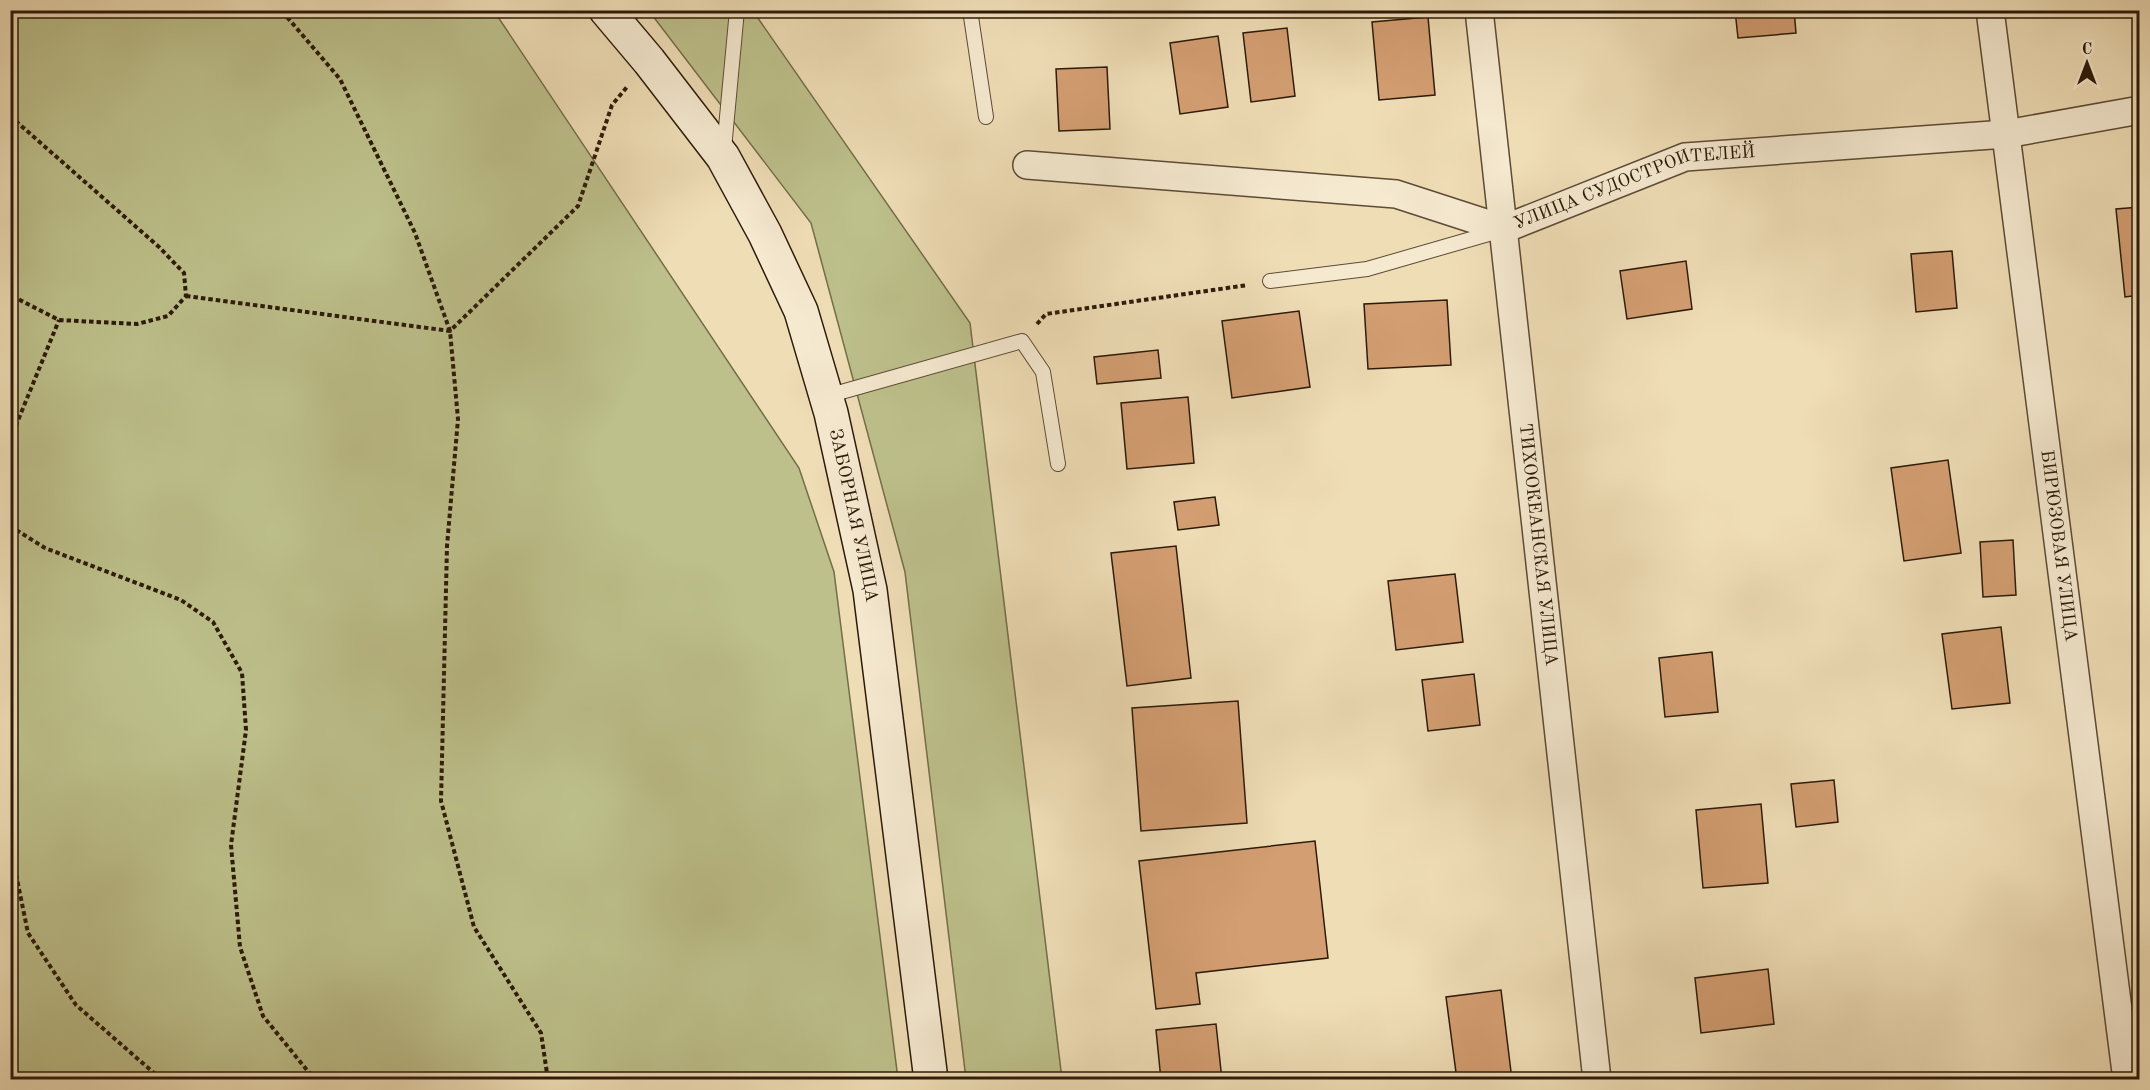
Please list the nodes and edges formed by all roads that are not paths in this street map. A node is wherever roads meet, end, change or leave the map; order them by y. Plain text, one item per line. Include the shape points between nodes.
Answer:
1 (606, 10) edge
2 (737, 10) edge
3 (970, 10) edge
4 (1479, 10) edge
5 (1990, 10) edge
6 (2139, 110) edge
7 (986, 117) dead end
8 (2006, 134) junction
9 (723, 157) junction
10 (1027, 165) dead end
11 (1504, 229) junction
12 (1270, 281) road end
13 (826, 396) junction
14 (1058, 464) dead end
15 (931, 1080) edge
16 (1597, 1080) edge
17 (2127, 1080) edge

1 - 9 street, ЗАБОРНАЯ УЛИЦА
2 - 9 lane
3 - 7 lane
4 - 11 street, ТИХООКЕАНСКАЯ УЛИЦА
5 - 8 street, БИРЮЗОВАЯ УЛИЦА
6 - 8 street, УЛИЦА СУДОСТРОИТЕЛЕЙ
8 - 11 street, УЛИЦА СУДОСТРОИТЕЛЕЙ via 1685,157
8 - 17 street, БИРЮЗОВАЯ УЛИЦА
9 - 13 street, ЗАБОРНАЯ УЛИЦА via 801,311
10 - 11 street, УЛИЦА СУДОСТРОИТЕЛЕЙ via 1396,194
11 - 12 lane via 1367,269
11 - 16 street, ТИХООКЕАНСКАЯ УЛИЦА
13 - 14 lane via 1022,341 1043,372
13 - 15 street, ЗАБОРНАЯ УЛИЦА via 870,591

